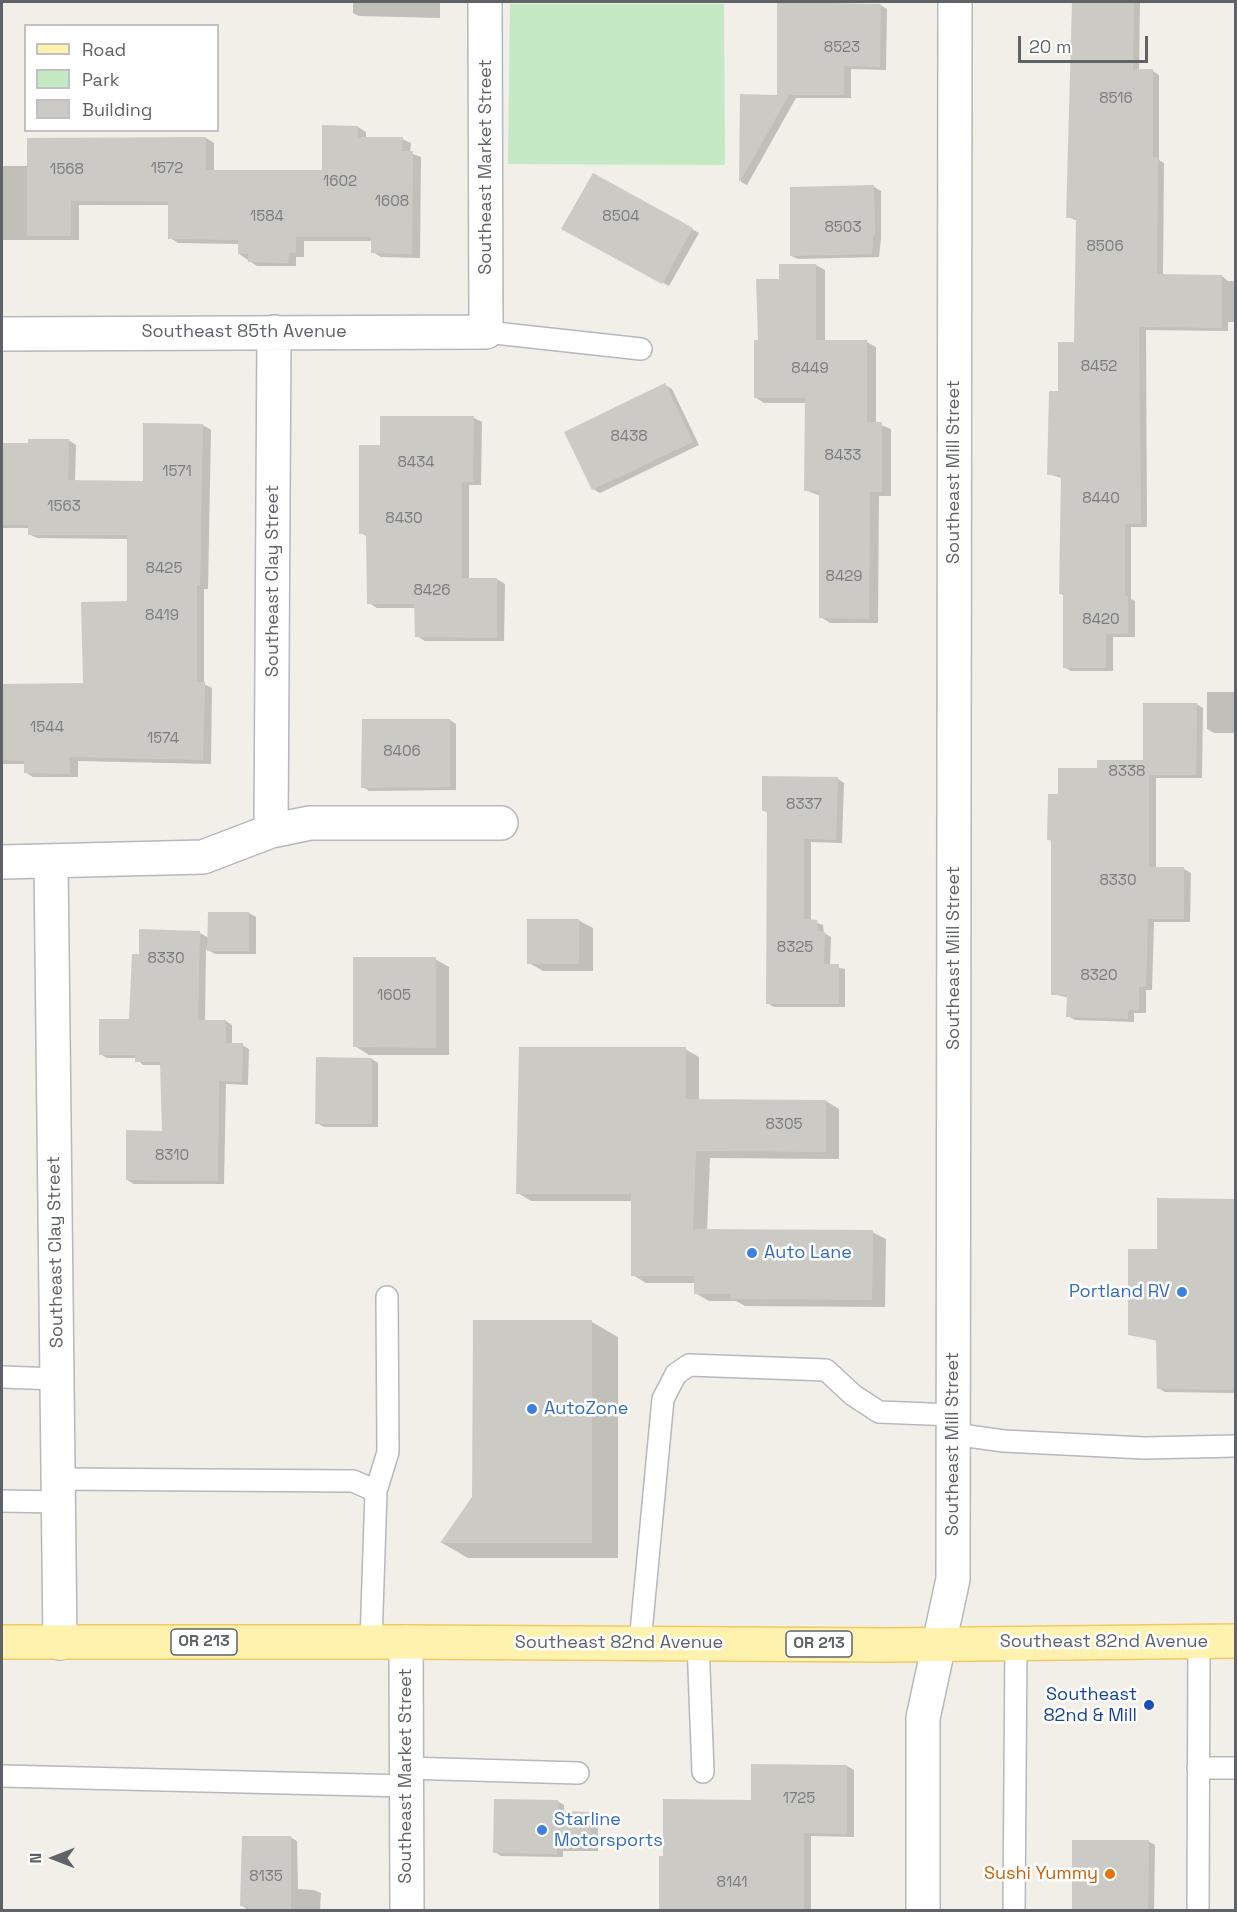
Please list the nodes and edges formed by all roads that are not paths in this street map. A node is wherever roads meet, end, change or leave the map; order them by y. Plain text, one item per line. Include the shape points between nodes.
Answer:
1 (485, 2) edge
2 (955, 2) edge
3 (274, 332) junction
4 (486, 332) junction
5 (2, 334) edge
6 (641, 349) dead end
7 (501, 823) dead end
8 (271, 831) junction
9 (2, 862) edge
10 (51, 862) junction
11 (387, 1297) dead end
12 (2, 1377) edge
13 (57, 1379) junction
14 (953, 1425) junction
15 (1236, 1446) edge
16 (58, 1491) junction
17 (376, 1491) junction
18 (2, 1501) edge
19 (371, 1641) junction
20 (406, 1641) junction
21 (1199, 1641) junction
22 (1236, 1641) edge
23 (2, 1642) edge
24 (640, 1642) junction
25 (1016, 1642) junction
26 (60, 1643) junction
27 (698, 1643) junction
28 (939, 1644) junction
29 (1198, 1768) junction
30 (1236, 1768) edge
31 (703, 1772) dead end
32 (578, 1773) dead end
33 (2, 1776) edge
34 (406, 1777) junction
35 (407, 1911) edge
36 (923, 1911) edge
37 (1014, 1911) edge
38 (1198, 1911) edge

1 - 4 street, Southeast Market Street
2 - 14 street, Southeast Mill Street
3 - 4 street, Southeast 85th Avenue
3 - 5 street, Southeast 85th Avenue
3 - 8 street, Southeast Clay Street
4 - 6 lane
7 - 8 street via 310,823
8 - 10 street via 203,857
9 - 10 street
10 - 13 street, Southeast Clay Street
11 - 17 lane via 388,1452
12 - 13 lane
13 - 16 street, Southeast Clay Street
14 - 15 lane via 1004,1442 1144,1448
14 - 24 lane via 879,1412 852,1395 826,1370 690,1365 676,1374 663,1399
14 - 28 street, Southeast Mill Street via 953,1579
16 - 17 lane via 352,1481
16 - 18 lane
16 - 26 street, Southeast Clay Street
17 - 19 lane
19 - 20 main road, Southeast 82nd Avenue / OR 213
19 - 26 main road, Southeast 82nd Avenue / OR 213
20 - 24 main road, Southeast 82nd Avenue / OR 213
20 - 34 street, Southeast Market Street
21 - 22 main road, Southeast 82nd Avenue / OR 213
21 - 25 main road, Southeast 82nd Avenue / OR 213
21 - 29 lane
23 - 26 main road, Southeast 82nd Avenue / OR 213
24 - 27 main road, Southeast 82nd Avenue / OR 213
25 - 28 main road, Southeast 82nd Avenue / OR 213
25 - 37 lane
27 - 28 main road, Southeast 82nd Avenue / OR 213
27 - 31 lane
28 - 36 street, Southeast Mill Street via 923,1718
29 - 30 lane
29 - 38 lane
32 - 34 lane
33 - 34 lane
34 - 35 street, Southeast Market Street

